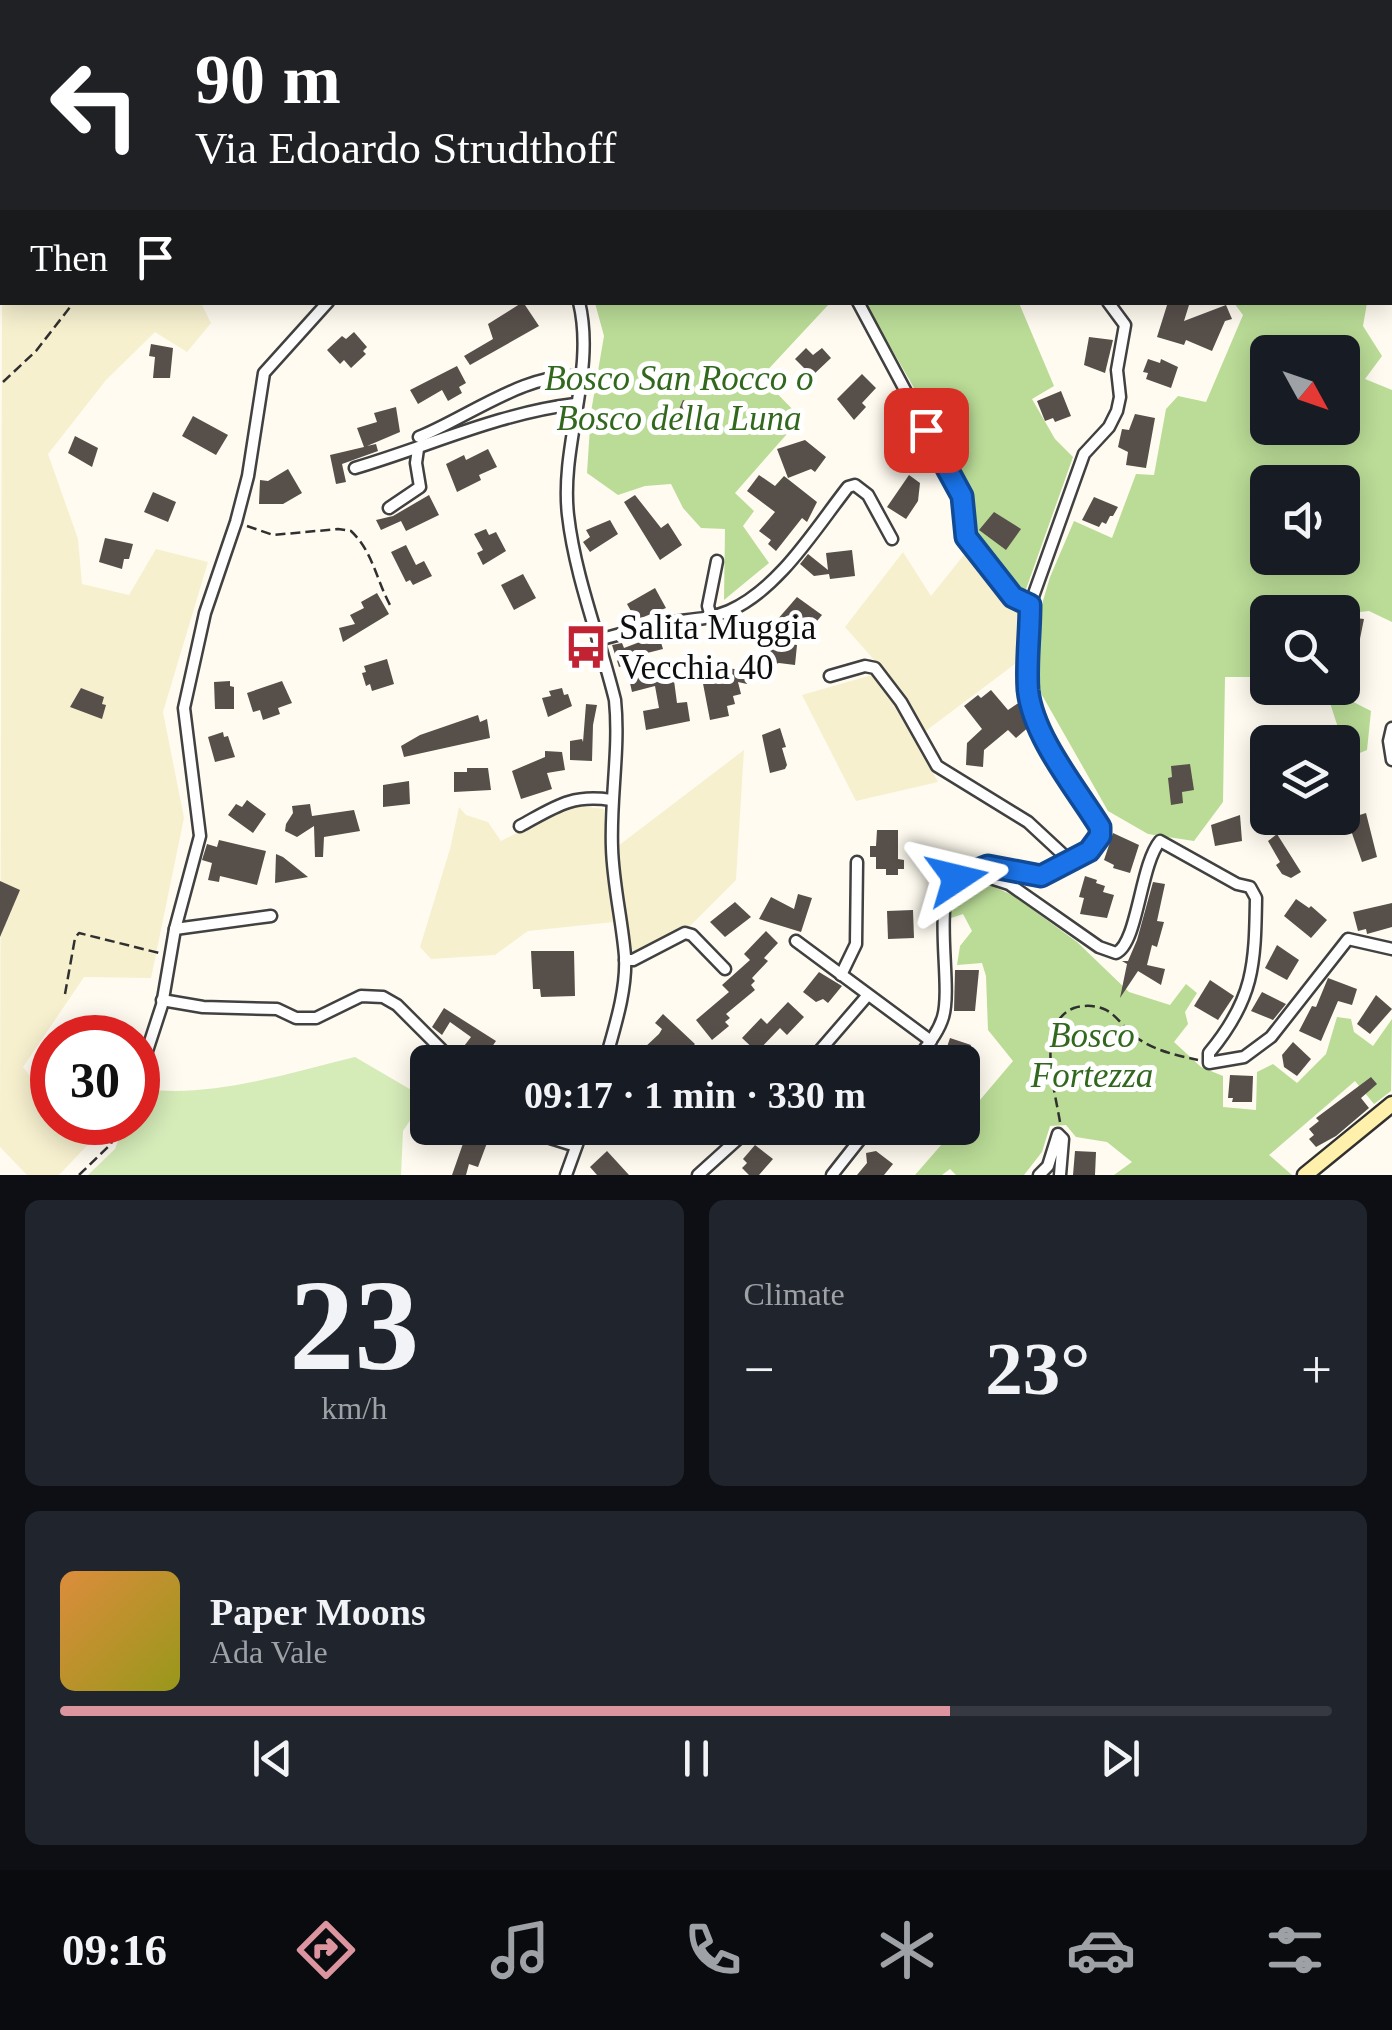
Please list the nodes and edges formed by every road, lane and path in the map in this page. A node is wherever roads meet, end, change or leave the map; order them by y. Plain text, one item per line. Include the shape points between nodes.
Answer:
1 (72, 305) edge
2 (325, 305) edge
3 (580, 305) edge
4 (860, 305) edge
5 (1110, 305) edge
6 (580, 377) junction
7 (3, 382) dead end
8 (575, 404) junction
9 (419, 443) junction
10 (355, 468) dead end
11 (389, 508) dead end
12 (236, 522) junction
13 (892, 538) dead end
14 (718, 561) dead end
15 (390, 605) dead end
16 (1030, 605) junction
17 (711, 617) junction
18 (598, 640) junction
19 (830, 676) dead end
20 (1392, 728) edge
21 (1392, 760) edge
22 (611, 800) junction
23 (520, 826) dead end
24 (857, 862) dead end
25 (1070, 862) junction
26 (972, 872) junction
27 (271, 916) dead end
28 (176, 929) junction
29 (796, 941) dead end
30 (1392, 949) edge
31 (170, 956) junction
32 (626, 960) junction
33 (725, 969) dead end
34 (842, 975) junction
35 (65, 994) dead end
36 (867, 996) junction
37 (162, 1000) junction
38 (158, 1015) edge
39 (930, 1041) junction
40 (437, 1045) edge
41 (609, 1045) edge
42 (825, 1045) edge
43 (927, 1045) edge
44 (1209, 1064) junction
45 (1392, 1104) edge
46 (1063, 1139) junction
47 (110, 1145) edge
48 (573, 1145) edge
49 (731, 1145) edge
50 (856, 1145) edge
51 (576, 1146) joint
52 (79, 1175) edge
53 (566, 1175) edge
54 (698, 1175) edge
55 (832, 1175) edge
56 (1040, 1175) edge
57 (1060, 1175) edge
58 (1304, 1175) edge

1 - 7 path
2 - 12 street via 264,373
3 - 6 street
4 - 16 street via 958,489 966,537 1013,597
5 - 16 street via 1125,325 1117,410 1084,454
6 - 8 street
6 - 9 street via 552,377 492,401
8 - 9 street
8 - 18 street via 568,515
9 - 10 street
9 - 11 street via 420,487
12 - 15 path via 272,535 351,532 372,557
12 - 28 street via 205,613 184,708 200,824
13 - 17 street via 868,496 855,484 848,487 767,584
14 - 17 street
16 - 25 street via 1031,703 1100,827 1097,843
17 - 18 street
18 - 22 street via 618,731
19 - 25 street via 874,668 936,766 1028,822
20 - 21 street
22 - 23 street via 568,800
22 - 32 street
24 - 34 street via 856,944
25 - 26 street via 1041,876 988,866
26 - 39 street via 945,892 946,997
26 - 44 street via 1009,884 1116,953 1128,940 1160,842 1250,887 1256,898 1252,981 1209,1053
27 - 28 street
28 - 31 street
29 - 34 street
30 - 44 street via 1348,938 1271,1038 1244,1057
31 - 35 path via 80,933
31 - 37 street
32 - 33 street via 686,932
32 - 41 street
34 - 36 street
36 - 39 street
36 - 42 street
37 - 38 street
37 - 40 street via 316,1018 361,996 383,997
39 - 43 street
44 - 46 path via 1150,1047 1106,1009 1076,1007 1051,1030
45 - 58 main road
46 - 56 street via 1058,1134
46 - 57 street
47 - 52 path
48 - 51 street
49 - 54 street
50 - 55 street
51 - 53 street

